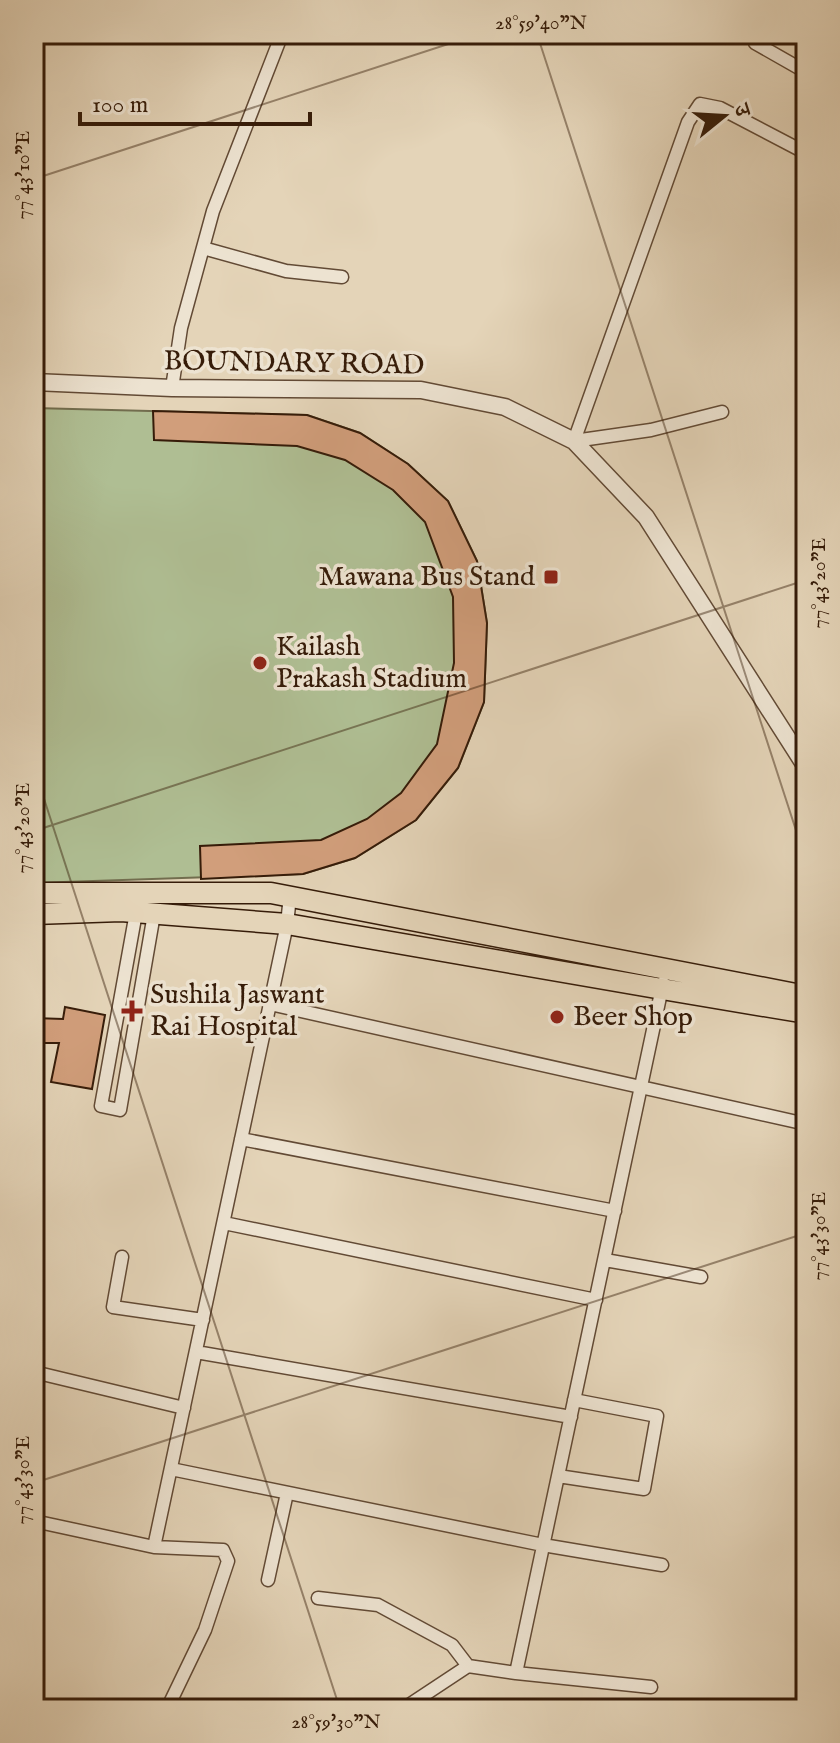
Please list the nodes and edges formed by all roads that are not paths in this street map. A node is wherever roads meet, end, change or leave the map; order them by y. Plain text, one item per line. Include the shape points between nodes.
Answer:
1 (282, 34) edge
2 (761, 34) edge
3 (806, 72) edge
4 (806, 153) edge
5 (203, 248) junction
6 (342, 277) dead end
7 (34, 382) edge
8 (172, 388) junction
9 (722, 412) dead end
10 (574, 441) junction
11 (806, 767) edge
12 (34, 893) edge
13 (290, 896) junction
14 (143, 906) junction
15 (34, 914) edge
16 (287, 924) junction
17 (666, 968) junction
18 (662, 989) junction
19 (806, 996) edge
20 (270, 1004) junction
21 (806, 1013) edge
22 (641, 1088) junction
23 (806, 1124) edge
24 (241, 1139) junction
25 (806, 1181) edge
26 (805, 1193) edge
27 (615, 1211) junction
28 (224, 1223) junction
29 (122, 1257) dead end
30 (605, 1260) junction
31 (701, 1277) dead end
32 (596, 1300) junction
33 (203, 1320) junction
34 (196, 1352) junction
35 (34, 1372) edge
36 (574, 1400) junction
37 (184, 1408) junction
38 (571, 1417) junction
39 (171, 1469) junction
40 (558, 1476) junction
41 (287, 1493) junction
42 (34, 1521) edge
43 (543, 1545) junction
44 (154, 1547) junction
45 (662, 1565) dead end
46 (268, 1580) dead end
47 (318, 1598) dead end
48 (468, 1666) junction
49 (516, 1673) junction
50 (651, 1687) dead end
51 (167, 1709) edge
52 (403, 1709) edge

1 - 5 street
2 - 3 street via 755,43
4 - 10 street via 720,108 700,104 688,122
5 - 6 street via 286,271
5 - 8 street via 181,328
7 - 8 street, BOUNDARY ROAD
8 - 10 street, BOUNDARY ROAD via 421,390 505,407
9 - 10 street via 651,430
10 - 11 street, BOUNDARY ROAD via 646,517
12 - 14 main road
13 - 14 main road via 271,893
13 - 16 street
13 - 17 main road
14 - 14 street via 120,1110 101,1106
14 - 15 main road
14 - 16 main road
16 - 18 main road
16 - 20 street
17 - 18 street
17 - 19 main road
18 - 21 main road
18 - 22 street
20 - 22 street
20 - 24 street
22 - 23 street
22 - 27 street
24 - 27 street
24 - 28 street
25 - 26 street
27 - 30 street
28 - 32 street
28 - 33 street
29 - 33 street via 113,1307
30 - 31 street
30 - 32 street
32 - 36 street
33 - 34 street
34 - 37 street
34 - 38 street
35 - 37 street
36 - 38 street
36 - 40 street via 657,1416 644,1489
37 - 39 street
38 - 40 street
39 - 41 street
39 - 44 street
40 - 43 street
41 - 43 street
41 - 46 street
42 - 44 street
43 - 45 street
43 - 49 street
44 - 51 street via 223,1550 228,1561 205,1630
47 - 48 street via 378,1605 452,1645
48 - 49 street
48 - 52 street
49 - 50 street

